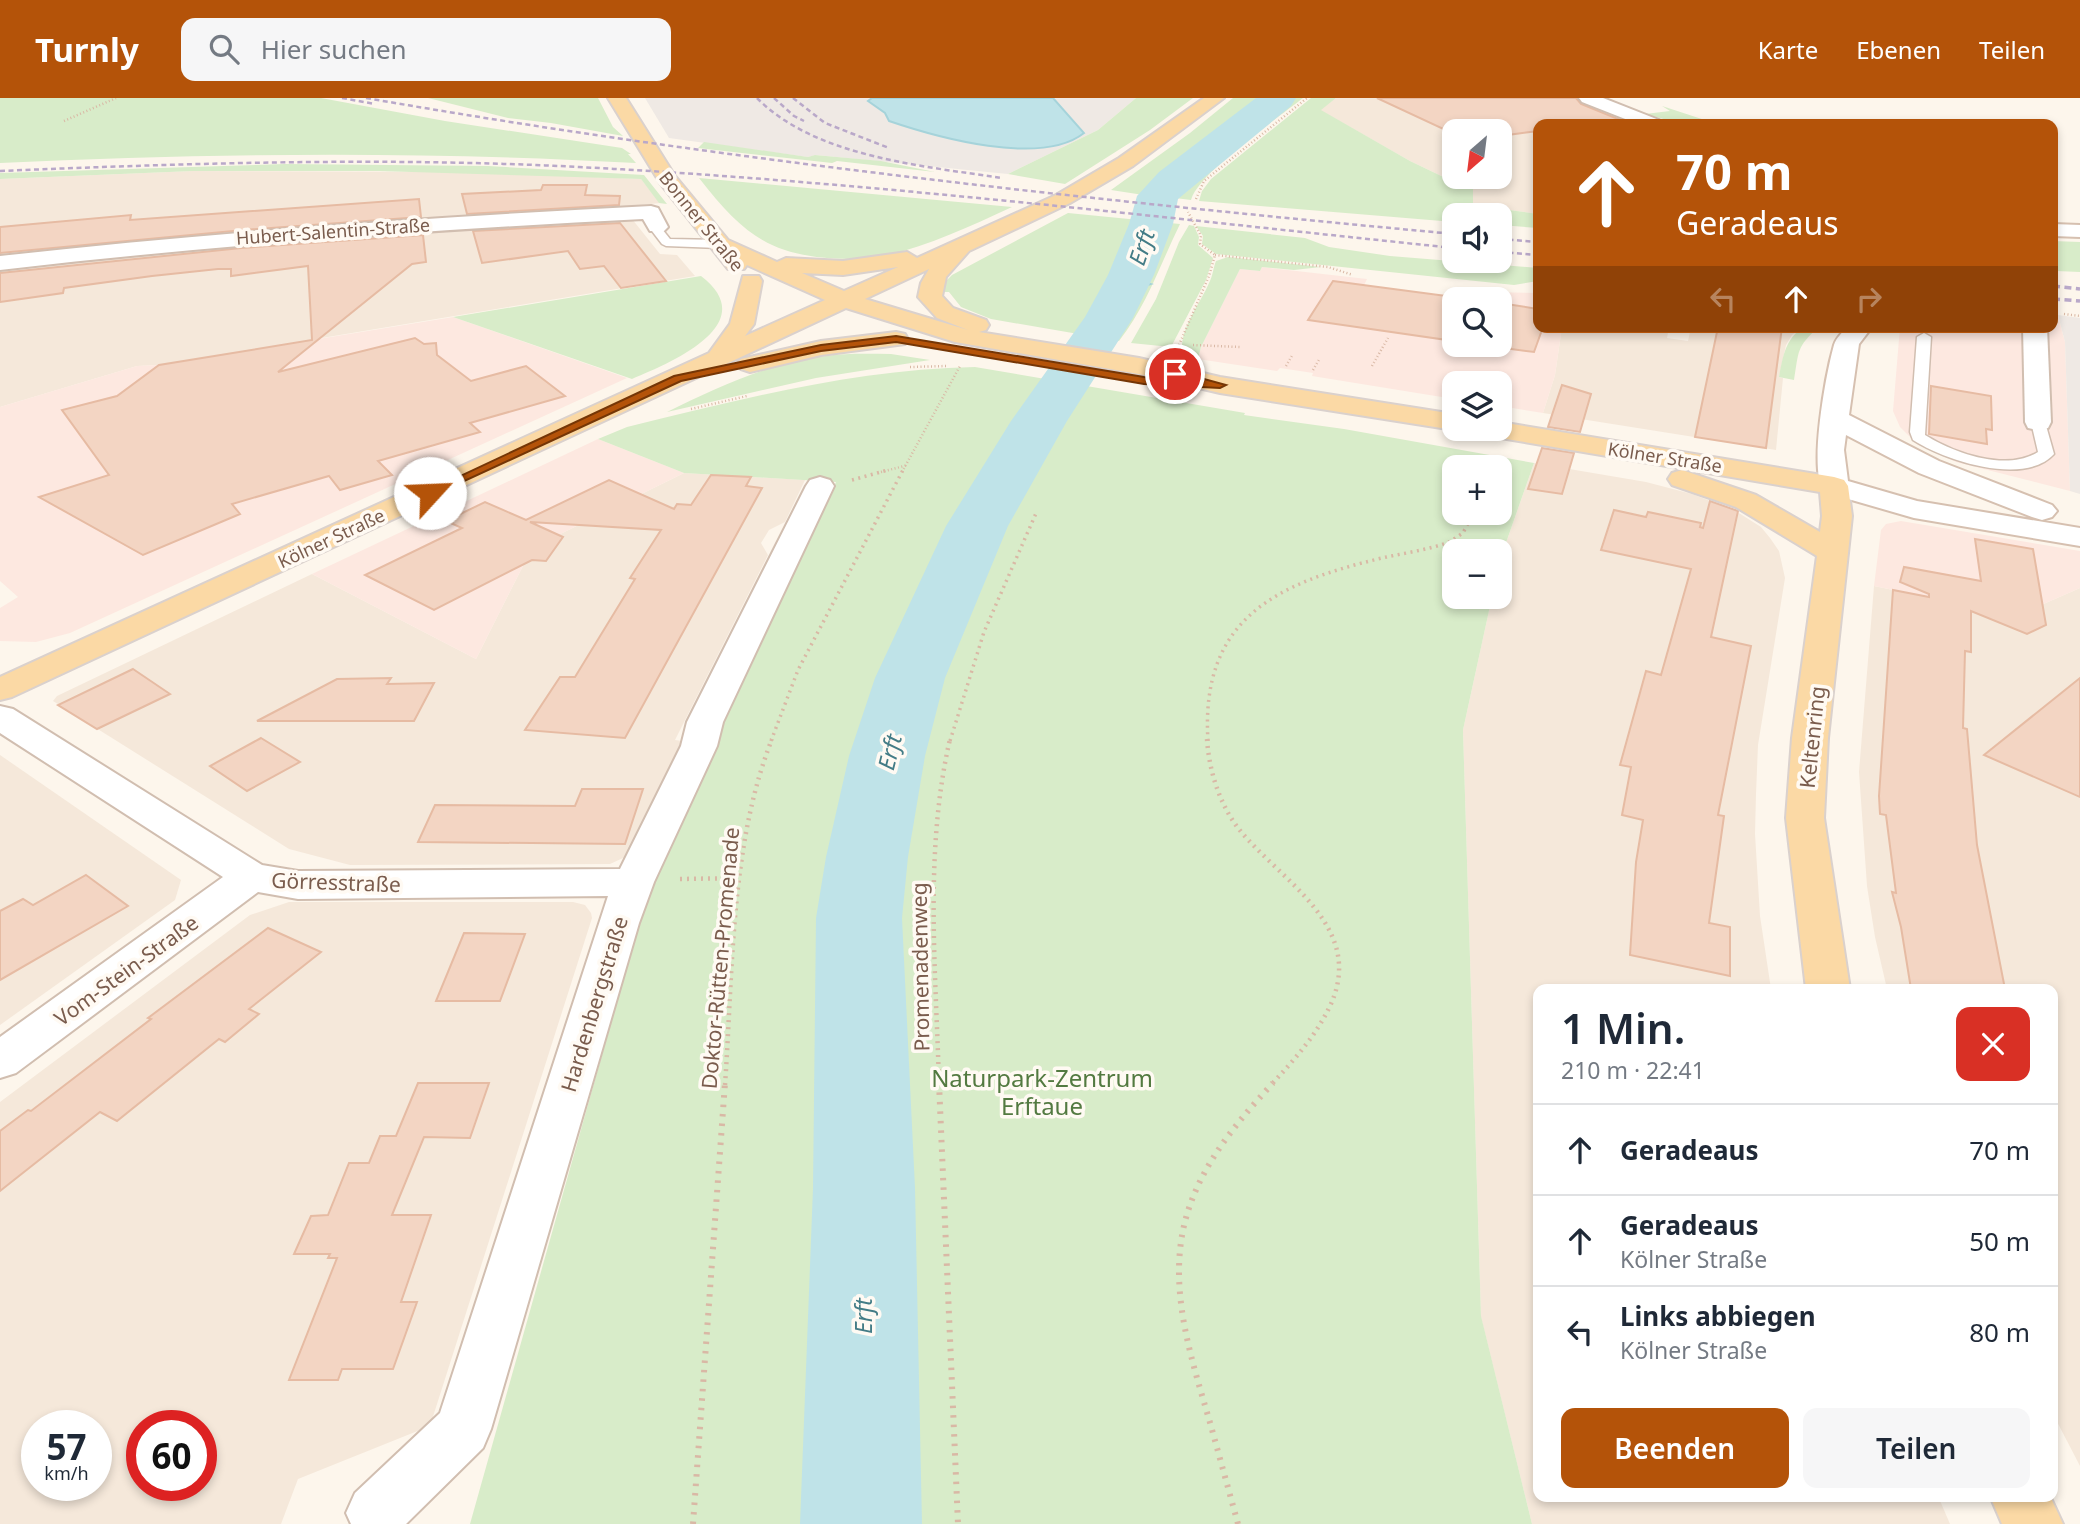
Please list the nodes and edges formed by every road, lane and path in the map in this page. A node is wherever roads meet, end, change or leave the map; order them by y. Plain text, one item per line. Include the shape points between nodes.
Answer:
1 (116, 98) edge
2 (617, 98) edge
3 (1215, 98) edge
4 (1307, 98) edge
5 (1588, 98) edge
6 (1640, 119) edge
7 (64, 121) dead end
8 (1196, 200) dead end
9 (1188, 212) dead end
10 (658, 229) joint
11 (2058, 230) edge
12 (2080, 231) edge
13 (719, 244) junction
14 (960, 248) junction
15 (1215, 255) junction
16 (0, 264) edge
17 (1353, 275) dead end
18 (766, 283) junction
19 (847, 301) junction
20 (2058, 314) dead end
21 (815, 316) junction
22 (2080, 316) edge
23 (1855, 333) edge
24 (2035, 333) edge
25 (1924, 337) dead end
26 (1388, 338) dead end
27 (896, 339) junction
28 (1240, 347) dead end
29 (993, 349) junction
30 (716, 361) junction
31 (1372, 366) dead end
32 (1145, 372) junction
33 (678, 379) junction
34 (1835, 418) junction
35 (1442, 420) edge
36 (2038, 422) joint
37 (1512, 432) edge
38 (1512, 435) edge
39 (908, 465) junction
40 (820, 486) joint
41 (1834, 486) junction
42 (1037, 510) dead end
43 (2042, 511) junction
44 (2080, 517) edge
45 (1469, 525) edge
46 (2080, 537) edge
47 (1833, 553) junction
48 (0, 690) edge
49 (0, 717) edge
50 (251, 877) junction
51 (740, 878) junction
52 (634, 882) junction
53 (1827, 984) edge
54 (0, 1061) edge
55 (2022, 1502) edge
56 (376, 1513) dead end
57 (693, 1524) edge
58 (958, 1524) edge
59 (1238, 1524) edge
60 (2033, 1524) edge

1 - 7 path
2 - 13 main road, Bonner Straße via 667,179
3 - 14 main road via 1087,187
4 - 8 path via 1205,181
5 - 6 street
9 - 15 path via 1201,236 1200,244
10 - 13 lane, Hubert-Salentin-Straße via 666,242
10 - 16 street, Hubert-Salentin-Straße via 650,212 416,224
11 - 12 street
13 - 18 main road, Bonner Straße
14 - 18 main road via 889,263 804,267
14 - 19 main road, Kölner Straße
14 - 29 main road via 935,275 930,297
15 - 17 path via 1328,267
15 - 28 path via 1178,346
18 - 19 main road
18 - 21 main road, Bonner Straße
18 - 30 main road
19 - 21 main road, Kölner Straße
19 - 29 main road
20 - 22 path
21 - 27 main road
21 - 30 main road, Kölner Straße
23 - 34 street via 1847,343
24 - 36 street
25 - 36 lane via 1917,432 1928,445 1984,461 2030,463 2046,454
26 - 31 path
27 - 29 main road
27 - 33 main road via 806,350
29 - 32 main road
29 - 32 main road via 1104,351
29 - 39 path, Doktor-Rütten-Promenade via 958,367
30 - 33 main road, Kölner Straße
32 - 35 main road
33 - 48 main road, Kölner Straße
34 - 41 street via 1830,450
34 - 43 street via 1928,467
37 - 41 main road, Kölner Straße
38 - 47 main road via 1722,492 1759,508
39 - 40 path
39 - 51 path, Doktor-Rütten-Promenade via 793,680 760,769 743,838
40 - 52 street, Hardenbergstraße via 705,722 699,746
41 - 43 street, Kölner Straße via 1913,491
41 - 46 street, Kölner Straße via 1914,509
41 - 47 main road, Keltenring
42 - 58 path, Promenadenweg via 1010,564 970,674 946,759 938,813 936,996
43 - 44 street, Kölner Straße
45 - 59 path via 1460,537 1440,545 1327,573 1252,610 1220,653 1208,688 1208,759 1224,803 1238,827 1323,920 1338,958 1339,977 1324,1018 1227,1137 1188,1214 1179,1291 1183,1326
47 - 53 main road, Keltenring via 1805,818
49 - 50 street, Görresstraße
50 - 52 street, Görresstraße via 298,885
50 - 54 street, Vom-Stein-Straße
51 - 52 path
51 - 57 path, Doktor-Rütten-Promenade
52 - 56 street, Hardenbergstraße via 463,1429
55 - 60 main road

